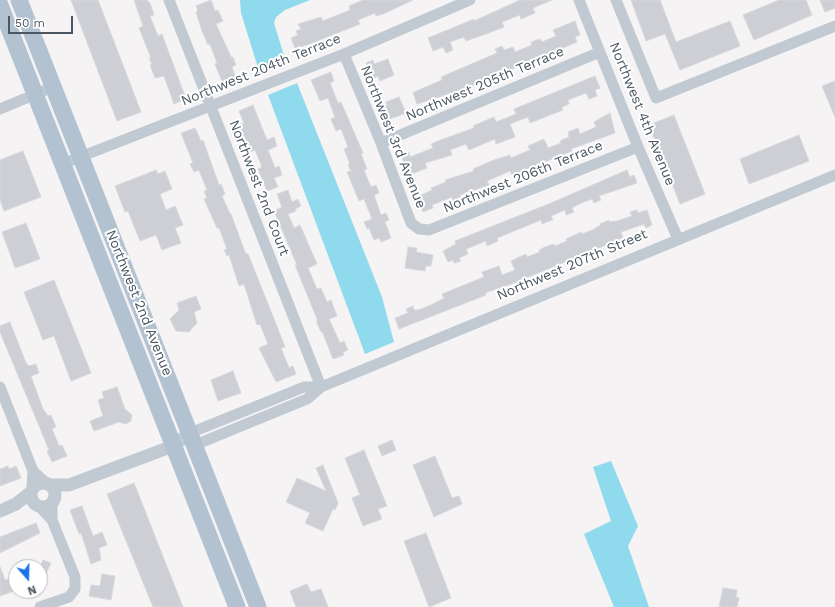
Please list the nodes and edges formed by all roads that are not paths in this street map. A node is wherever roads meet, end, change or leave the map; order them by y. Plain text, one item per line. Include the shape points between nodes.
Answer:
1 (19, 0) edge
2 (169, 0) edge
3 (470, 0) edge
4 (579, 0) edge
5 (616, 0) edge
6 (0, 5) edge
7 (835, 26) edge
8 (600, 52) junction
9 (344, 54) junction
10 (53, 87) junction
11 (35, 94) junction
12 (210, 106) junction
13 (0, 108) edge
14 (381, 143) junction
15 (638, 147) junction
16 (81, 157) junction
17 (62, 164) junction
18 (835, 175) edge
19 (419, 229) joint
20 (678, 238) junction
21 (0, 387) edge
22 (321, 387) junction
23 (2, 399) edge
24 (193, 439) junction
25 (173, 446) junction
26 (33, 471) junction
27 (48, 484) junction
28 (69, 485) junction
29 (31, 490) junction
30 (45, 503) junction
31 (16, 504) junction
32 (0, 510) edge
33 (40, 607) edge
34 (237, 607) edge
35 (258, 607) edge

1 - 10 main road, Northwest 2nd Avenue
2 - 12 street, Northwest 2nd Court
3 - 9 street, Northwest 204th Terrace
4 - 8 street, Northwest 4th Avenue
5 - 7 street via 656,98
6 - 11 main road, Northwest 2nd Avenue
8 - 14 street, Northwest 205th Terrace
8 - 15 street, Northwest 4th Avenue
9 - 12 street, Northwest 204th Terrace
9 - 14 street, Northwest 3rd Avenue
10 - 11 street
10 - 16 main road, Northwest 2nd Avenue
11 - 13 street
11 - 17 main road, Northwest 2nd Avenue
12 - 16 street, Northwest 204th Terrace
12 - 22 street, Northwest 2nd Court
14 - 19 street, Northwest 3rd Avenue via 411,223
15 - 19 street, Northwest 206th Terrace via 430,230
15 - 20 street, Northwest 4th Avenue
16 - 17 street, Northwest 204th Terrace
16 - 24 main road, Northwest 2nd Avenue
17 - 25 main road, Northwest 2nd Avenue
18 - 20 street, Northwest 207th Street
20 - 22 street, Northwest 207th Street
21 - 23 street
22 - 24 street, Northwest 207th Street via 307,400
23 - 26 street
24 - 25 street, Northwest 207th Street
24 - 35 main road, Northwest 2nd Avenue
25 - 28 street, Northwest 207th Street
25 - 34 main road, Northwest 2nd Avenue
26 - 27 street
26 - 29 street
27 - 28 street, Northwest 207th Street
27 - 29 street via 38,483
27 - 30 street via 54,491
28 - 30 street, Northwest 207th Street
29 - 30 street via 32,500
29 - 31 street
30 - 31 street
30 - 33 street via 75,578 75,589 69,597
31 - 32 street

